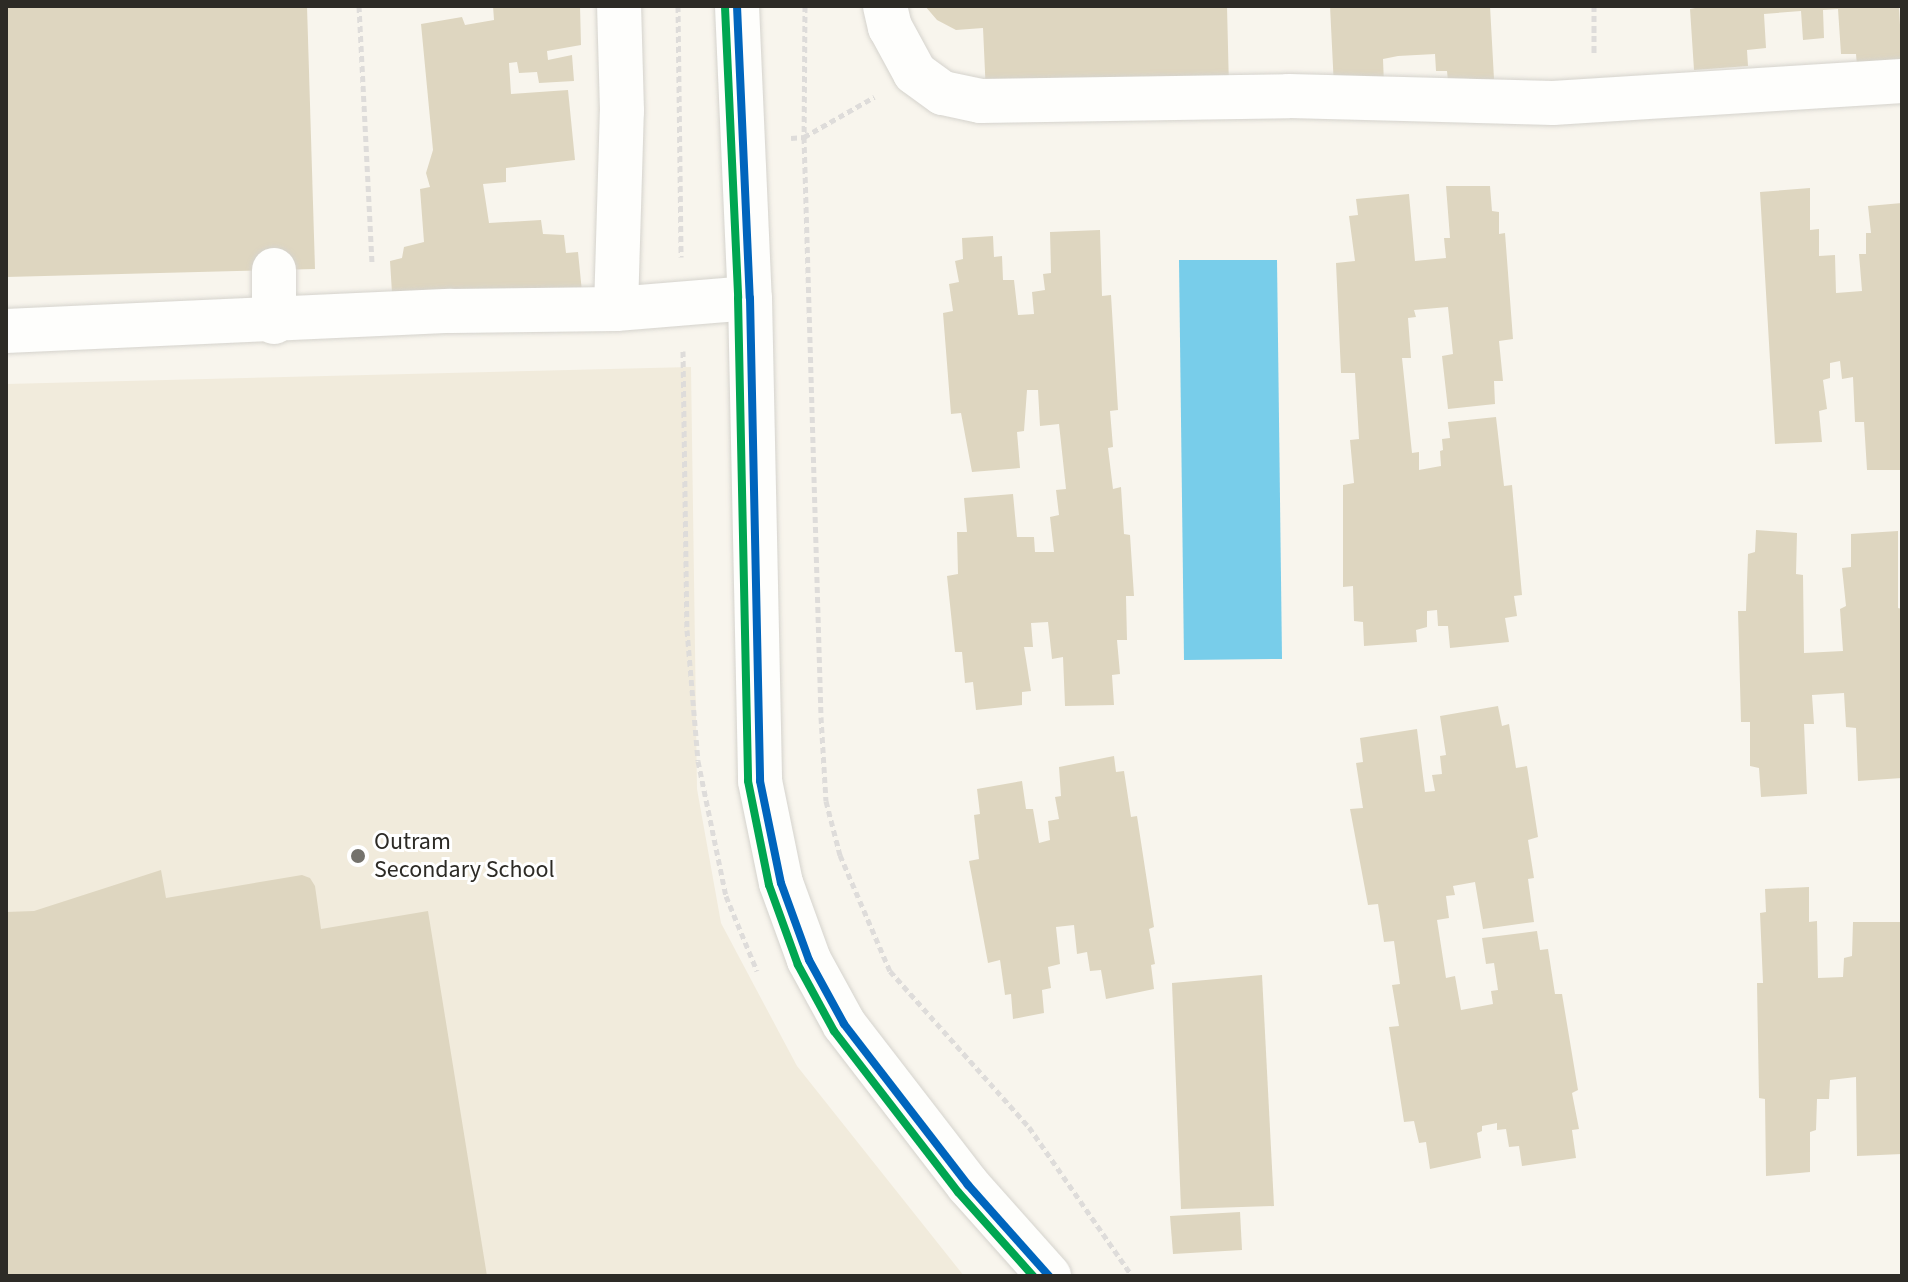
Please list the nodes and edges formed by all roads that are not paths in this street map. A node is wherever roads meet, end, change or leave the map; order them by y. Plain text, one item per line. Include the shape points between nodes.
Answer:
1 (619, 6) edge
2 (737, 6) edge
3 (885, 6) edge
4 (1902, 81) edge
5 (274, 270) dead end
6 (750, 298) junction
7 (616, 309) junction
8 (274, 322) junction
9 (6, 331) edge
10 (1049, 1276) edge

1 - 7 street via 622,111
2 - 6 street
3 - 4 street via 890,27 915,73 943,93 981,101 1289,96 1553,103
5 - 8 street
6 - 7 street
6 - 10 street via 760,781 781,883 809,960 844,1024 968,1185
7 - 8 street
8 - 9 street

